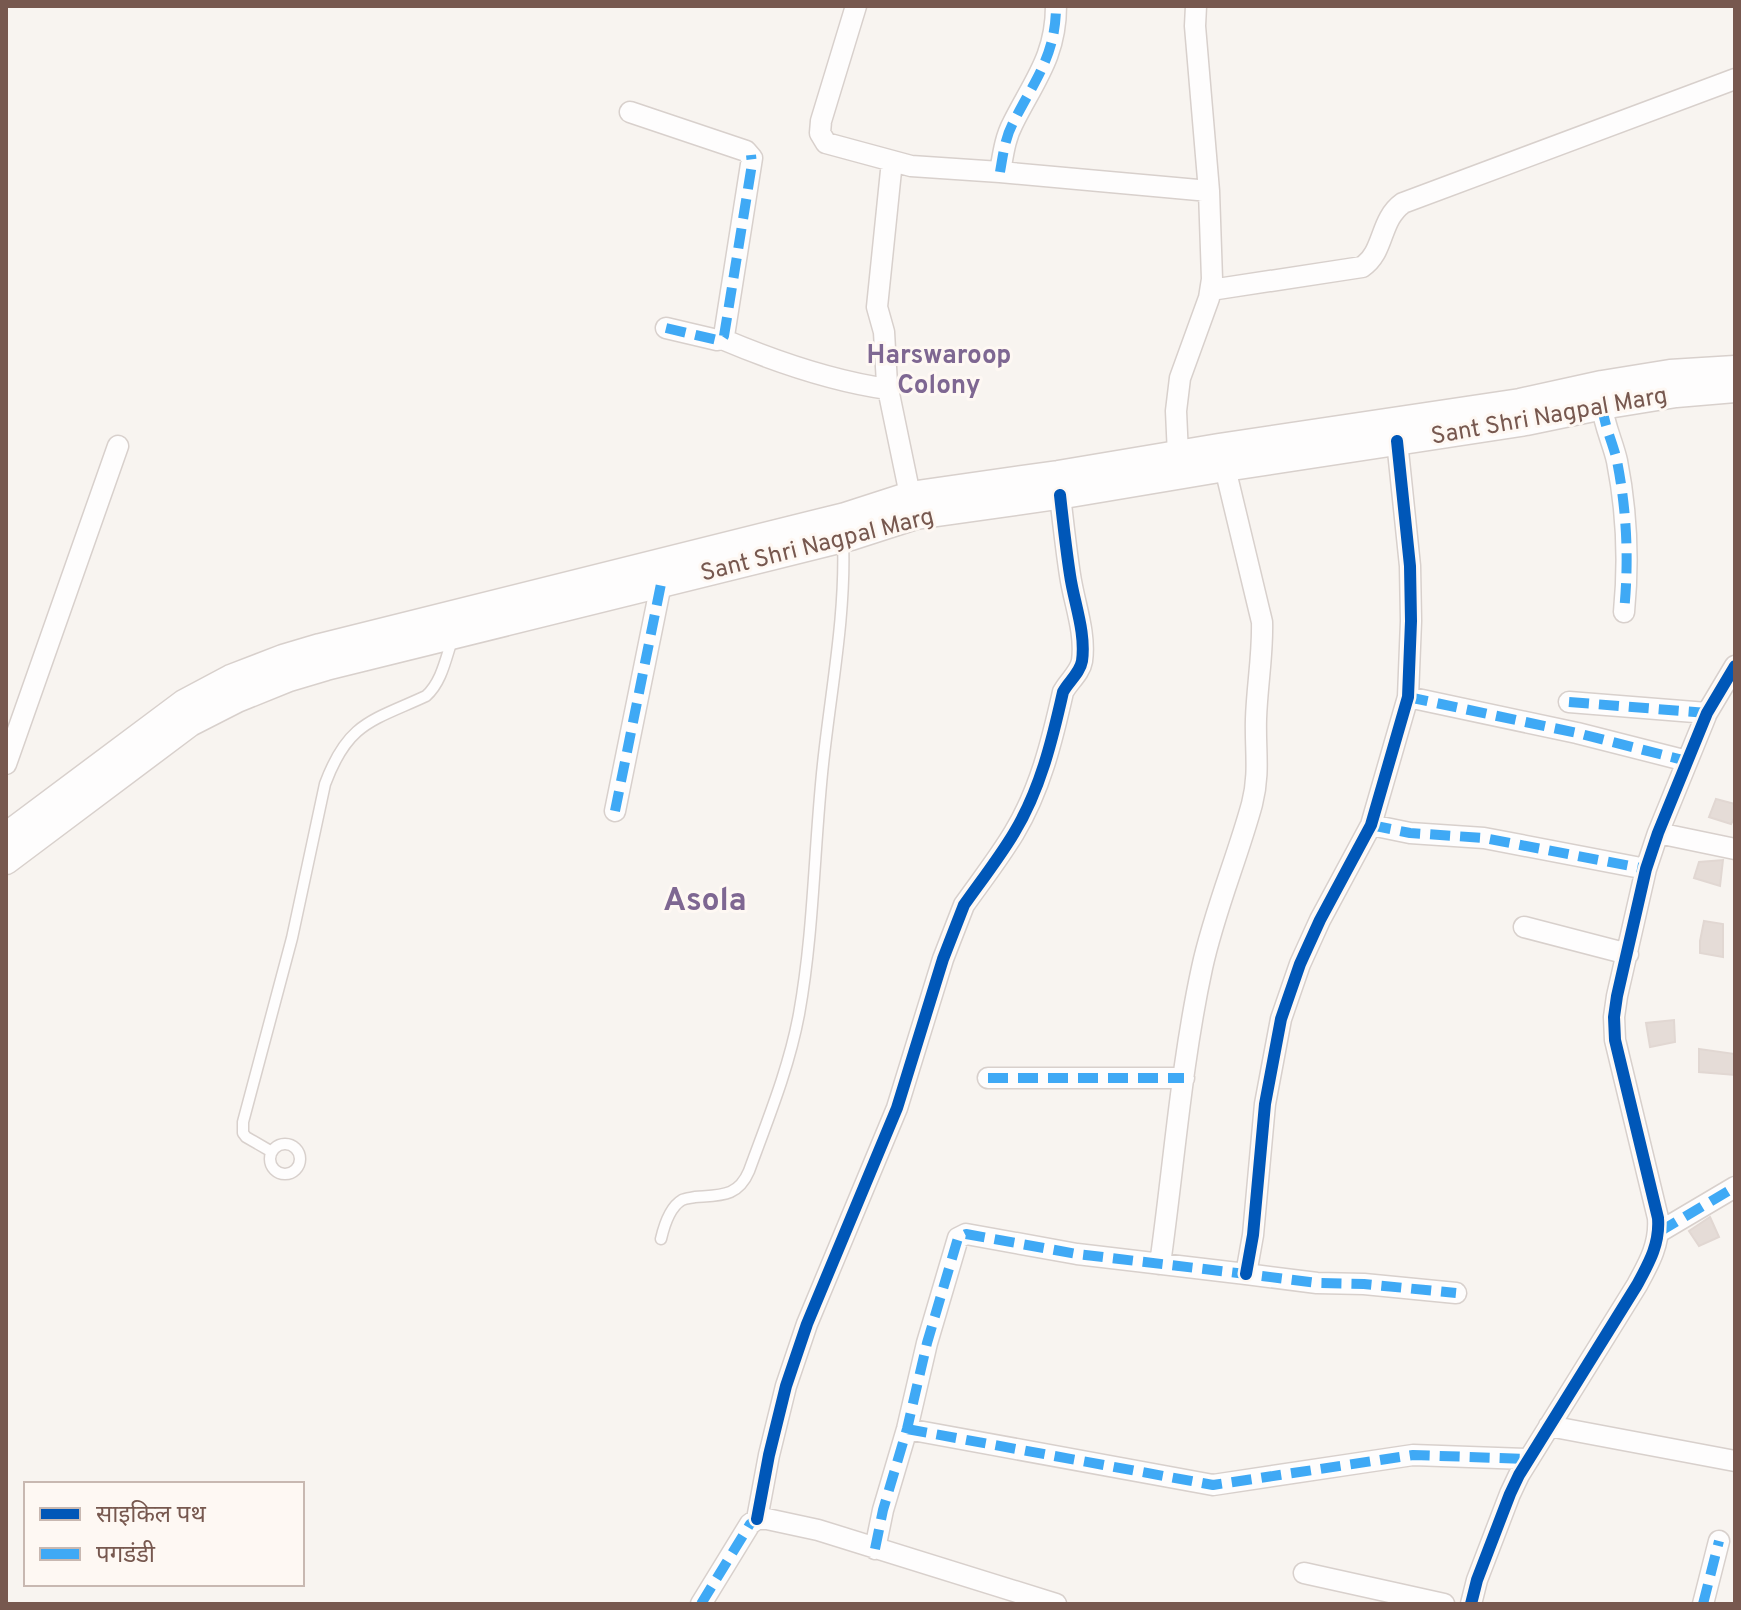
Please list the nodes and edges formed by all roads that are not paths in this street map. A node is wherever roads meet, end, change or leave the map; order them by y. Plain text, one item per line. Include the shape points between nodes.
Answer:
1 (856, 6) edge
2 (1056, 6) edge
3 (1196, 6) edge
4 (1735, 79) edge
5 (630, 112) dead end
6 (892, 161) junction
7 (1000, 172) junction
8 (1209, 191) junction
9 (1211, 290) junction
10 (666, 328) dead end
11 (722, 339) junction
12 (1735, 369) edge
13 (888, 389) junction
14 (1735, 389) edge
15 (1602, 406) junction
16 (1397, 441) junction
17 (118, 446) dead end
18 (1178, 455) junction
19 (1225, 468) junction
20 (910, 495) junction
21 (1060, 495) junction
22 (843, 539) junction
23 (661, 584) junction
24 (1624, 612) dead end
25 (453, 635) junction
26 (1735, 666) edge
27 (1408, 697) junction
28 (1569, 702) dead end
29 (1707, 713) junction
30 (1687, 761) junction
31 (6, 764) edge
32 (615, 811) dead end
33 (1371, 825) junction
34 (1658, 833) junction
35 (6, 836) edge
36 (1735, 849) edge
37 (6, 861) edge
38 (1646, 869) junction
39 (1524, 927) dead end
40 (1628, 954) junction
41 (988, 1078) dead end
42 (1184, 1078) junction
43 (272, 1152) dead end
44 (1735, 1187) edge
45 (1659, 1232) junction
46 (661, 1239) dead end
47 (1160, 1264) junction
48 (1246, 1274) junction
49 (1456, 1293) dead end
50 (1549, 1426) junction
51 (907, 1429) junction
52 (1529, 1459) junction
53 (1735, 1461) edge
54 (757, 1519) junction
55 (1719, 1541) dead end
56 (875, 1549) junction
57 (1304, 1573) dead end
58 (701, 1604) edge
59 (1056, 1604) edge
60 (1444, 1604) edge
61 (1471, 1604) edge
62 (1703, 1604) edge

1 - 6 street via 820,133 826,143
2 - 7 street via 1048,58 1005,143
3 - 8 street
4 - 9 street via 1403,203 1392,212 1373,256 1362,267
5 - 11 street via 746,151 752,158
6 - 7 street
6 - 13 street via 877,301
7 - 8 street
8 - 9 street
9 - 18 street via 1180,378
10 - 11 street
11 - 13 street via 829,376
12 - 18 main road, Sant Shri Nagpal Marg via 1670,373
13 - 20 street
14 - 15 main road, Sant Shri Nagpal Marg
15 - 16 main road, Sant Shri Nagpal Marg
15 - 24 street via 1628,533
16 - 19 main road, Sant Shri Nagpal Marg
16 - 27 street via 1410,566
17 - 31 street
18 - 20 main road, Sant Shri Nagpal Marg
19 - 21 main road, Sant Shri Nagpal Marg
19 - 42 street via 1262,622 1257,772 1202,969
20 - 35 main road, Sant Shri Nagpal Marg via 283,658 184,703
21 - 22 main road, Sant Shri Nagpal Marg via 916,516
21 - 54 street via 1081,633 1080,669 1063,692 1051,745 1026,810 958,917 897,1108 786,1386
22 - 23 main road, Sant Shri Nagpal Marg
22 - 46 lane via 844,590 820,784 809,935 790,1051 741,1186 682,1200
23 - 25 main road, Sant Shri Nagpal Marg
23 - 32 street
25 - 37 main road, Sant Shri Nagpal Marg via 326,667 237,699 190,723
25 - 43 lane via 432,691 364,724 330,769 243,1122 246,1137
26 - 29 street
27 - 30 street
27 - 33 street
28 - 29 street
29 - 30 street
30 - 34 street
33 - 38 street via 1484,838
33 - 48 street via 1320,920 1281,1019 1265,1104
34 - 36 street
34 - 38 street
38 - 40 street
39 - 40 street
40 - 45 street via 1617,996 1615,1040
41 - 42 street
42 - 47 street
44 - 45 street
45 - 50 street via 1637,1285
47 - 48 street
47 - 51 street via 960,1235
48 - 49 street
50 - 52 street
50 - 53 street
51 - 52 street via 1213,1485 1413,1455
51 - 56 street
52 - 61 street via 1510,1494
54 - 56 street via 818,1530
54 - 58 street
55 - 62 street
56 - 59 street
57 - 60 street

